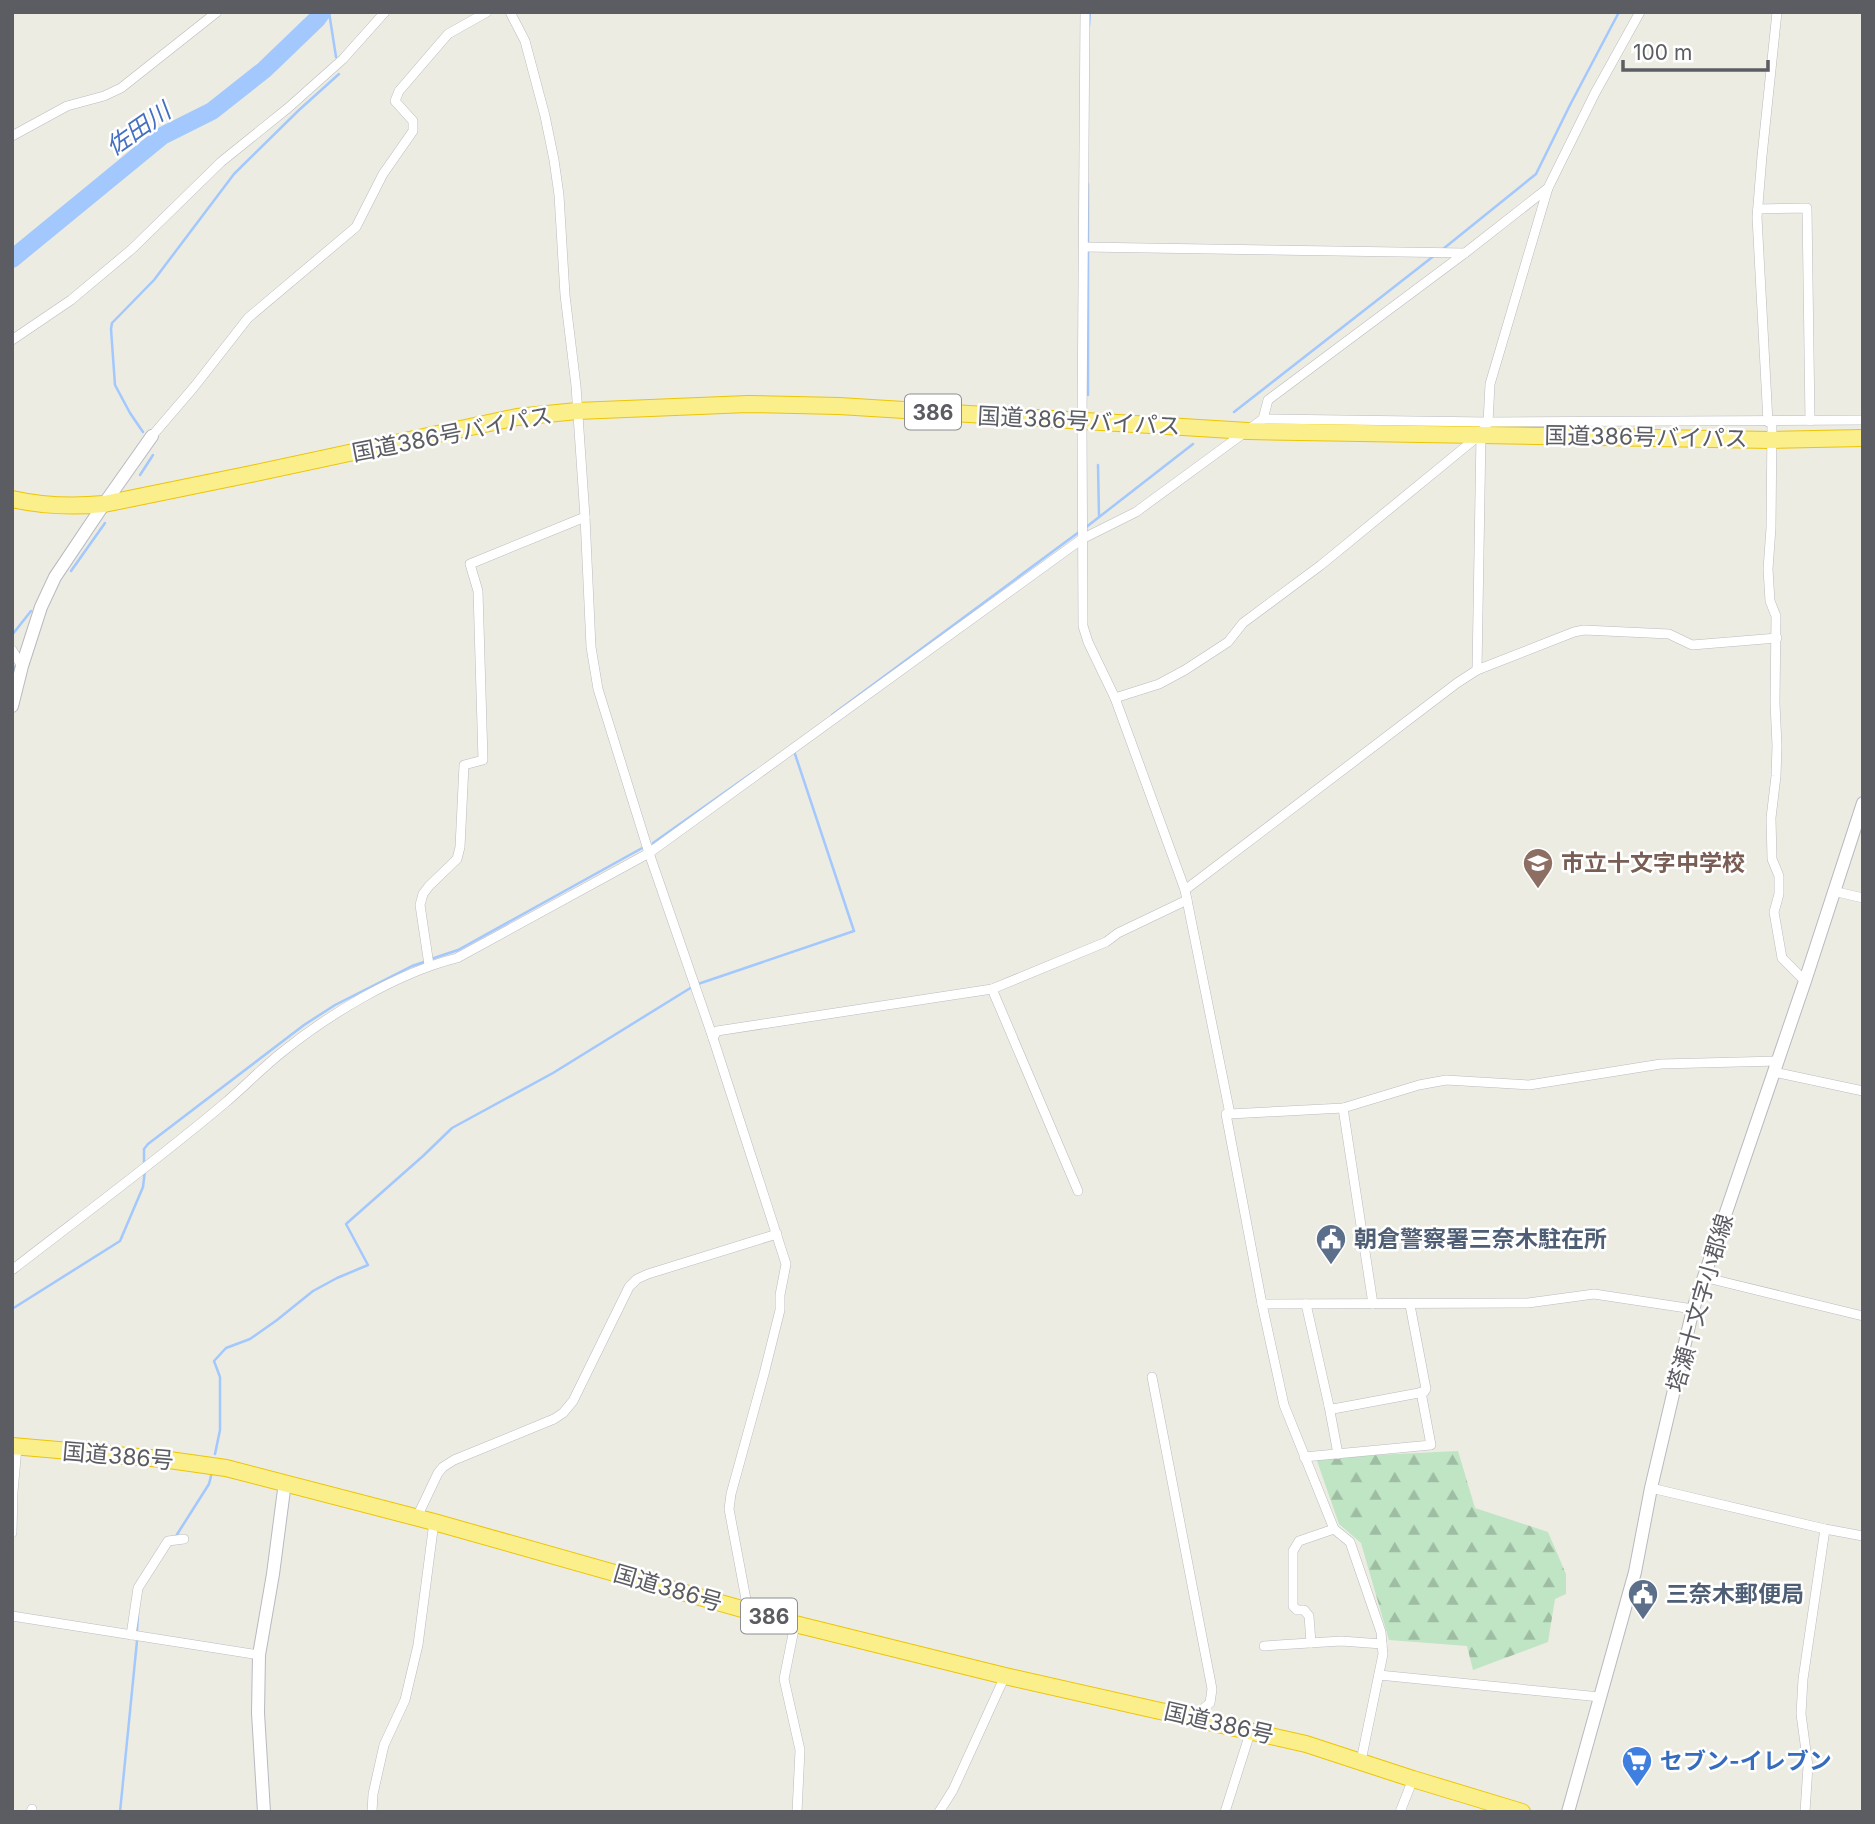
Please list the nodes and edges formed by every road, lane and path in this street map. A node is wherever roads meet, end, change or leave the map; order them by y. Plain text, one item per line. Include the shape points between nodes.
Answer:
1 (217, 12) edge
2 (385, 12) edge
3 (487, 12) edge
4 (509, 12) edge
5 (1085, 12) edge
6 (1640, 12) edge
7 (1777, 12) edge
8 (12, 136) edge
9 (1548, 188) junction
10 (1758, 209) junction
11 (1088, 247) junction
12 (1465, 253) junction
13 (12, 341) edge
14 (577, 411) junction
15 (1262, 419) junction
16 (1863, 420) edge
17 (1810, 421) junction
18 (1082, 422) junction
19 (1770, 422) junction
20 (1484, 428) junction
21 (1248, 431) junction
22 (152, 436) joint
23 (1863, 438) edge
24 (1772, 439) junction
25 (12, 499) edge
26 (104, 504) junction
27 (585, 517) junction
28 (1082, 539) junction
29 (1777, 638) junction
30 (12, 650) edge
31 (22, 666) junction
32 (1477, 670) junction
33 (1115, 698) junction
34 (12, 706) edge
35 (1863, 803) edge
36 (649, 853) junction
37 (1833, 891) junction
38 (1186, 895) junction
39 (1863, 898) edge
40 (429, 965) junction
41 (1805, 981) junction
42 (992, 989) junction
43 (713, 1038) junction
44 (1776, 1067) junction
45 (1863, 1091) edge
46 (1343, 1108) junction
47 (1230, 1114) junction
48 (1078, 1191) dead end
49 (777, 1234) junction
50 (12, 1270) edge
51 (1703, 1277) junction
52 (1262, 1304) junction
53 (1306, 1304) junction
54 (1373, 1304) junction
55 (1410, 1304) junction
56 (1693, 1309) junction
57 (1863, 1316) edge
58 (1152, 1377) dead end
59 (1421, 1392) junction
60 (1329, 1406) junction
61 (15, 1446) edge
62 (1338, 1454) junction
63 (1304, 1457) junction
64 (285, 1482) junction
65 (1651, 1488) junction
66 (417, 1517) junction
67 (434, 1522) junction
68 (1334, 1529) junction
69 (1825, 1529) junction
70 (12, 1533) edge
71 (1863, 1536) edge
72 (182, 1539) dead end
73 (748, 1610) junction
74 (12, 1616) edge
75 (795, 1624) junction
76 (131, 1635) junction
77 (1311, 1643) junction
78 (1382, 1644) junction
79 (1264, 1646) dead end
80 (259, 1655) junction
81 (1379, 1675) junction
82 (1005, 1676) junction
83 (1600, 1697) junction
84 (1193, 1717) junction
85 (1251, 1730) junction
86 (1361, 1761) junction
87 (1413, 1779) junction
88 (264, 1812) edge
89 (372, 1812) edge
90 (797, 1812) edge
91 (939, 1812) edge
92 (1225, 1812) edge
93 (1400, 1812) edge
94 (1522, 1812) edge
95 (1568, 1812) edge
96 (1805, 1812) edge

1 - 8 street via 121,88 67,106
2 - 13 street via 343,59 221,162 132,249
3 - 22 street via 448,34 400,91 395,101 413,121 413,131 383,174 356,227 248,318
4 - 14 street via 525,41 554,160
5 - 11 street
6 - 9 street
7 - 10 street
9 - 12 street
9 - 20 street via 1490,384
10 - 17 street via 1807,208
10 - 19 street
11 - 12 street
11 - 18 street
12 - 15 street via 1268,401
14 - 18 highway, 国道386号バイパス / 386 via 748,404
14 - 26 highway, 国道386号バイパス / 386 via 517,417
14 - 27 street
15 - 20 street
15 - 21 street
16 - 17 street
17 - 19 street
18 - 21 highway, 国道386号バイパス / 386
18 - 28 street
19 - 20 street
19 - 24 street
20 - 21 highway, 国道386号バイパス / 386
20 - 24 highway, 国道386号バイパス / 386
20 - 32 street
20 - 33 street via 1321,565 1243,623 1228,642 1159,684
21 - 28 street via 1136,512
22 - 26 main road
23 - 24 highway, 国道386号バイパス / 386
24 - 29 street via 1768,569
25 - 26 highway, 国道386号バイパス / 386 via 54,506
26 - 31 main road via 55,577
27 - 36 street via 591,648 598,689
27 - 40 street via 470,564 478,591 483,760 464,765 457,859 429,886 420,905
28 - 33 street via 1083,626
28 - 36 street
29 - 32 street via 1692,645 1668,634 1584,630
29 - 41 street via 1777,746 1771,818 1779,894 1774,912 1782,958
30 - 31 street
31 - 34 main road
32 - 38 street
33 - 38 street
35 - 37 main road, 塔瀬十文字小郡線
36 - 40 street via 457,958
36 - 43 street
37 - 39 street
37 - 41 main road, 塔瀬十文字小郡線
38 - 42 street via 1106,942
38 - 47 street
40 - 50 street via 296,1041 226,1102
41 - 44 main road, 塔瀬十文字小郡線
42 - 43 street via 718,1031
42 - 48 street
43 - 49 street
44 - 45 street
44 - 46 street via 1661,1064 1528,1085 1446,1080
44 - 51 main road, 塔瀬十文字小郡線
46 - 47 street
46 - 54 street
47 - 52 street via 1226,1114
49 - 66 street via 637,1279 563,1413 443,1467
49 - 73 street via 786,1264 780,1310 729,1509
51 - 56 main road, 塔瀬十文字小郡線
51 - 57 street
52 - 53 street
52 - 63 street via 1284,1405
53 - 54 street
53 - 60 street
54 - 55 street
55 - 56 street via 1528,1303 1594,1294
55 - 59 street via 1426,1389
56 - 65 main road, 塔瀬十文字小郡線
58 - 84 street via 1212,1689 1210,1703
59 - 60 street via 1333,1409
59 - 62 street via 1431,1445
60 - 62 street
61 - 64 highway, 国道386号 / 386 via 162,1459
61 - 70 street
62 - 63 street
63 - 68 street
64 - 66 highway, 国道386号 / 386
64 - 80 main road
65 - 69 street
65 - 83 main road, 塔瀬十文字小郡線
66 - 67 highway, 国道386号 / 386
67 - 73 highway, 国道386号 / 386
67 - 89 street via 418,1645 405,1700 384,1745
68 - 77 street via 1299,1541 1293,1551 1293,1605 1309,1616
68 - 78 street via 1350,1542
69 - 71 street
69 - 96 street via 1803,1679 1801,1714 1808,1766
72 - 76 street via 168,1541 138,1588
73 - 75 highway, 国道386号 / 386
74 - 76 street
75 - 82 highway, 国道386号 / 386
75 - 90 street via 784,1679 800,1750
76 - 80 street
77 - 78 street
77 - 79 street
78 - 81 street
80 - 88 main road via 257,1713
81 - 83 street
81 - 86 street
82 - 84 highway, 国道386号 / 386
82 - 91 street
83 - 95 main road, 塔瀬十文字小郡線
84 - 85 highway, 国道386号 / 386
85 - 86 highway, 国道386号 / 386
85 - 92 street
86 - 87 highway, 国道386号 / 386
87 - 93 street
87 - 94 highway, 国道386号 / 386

